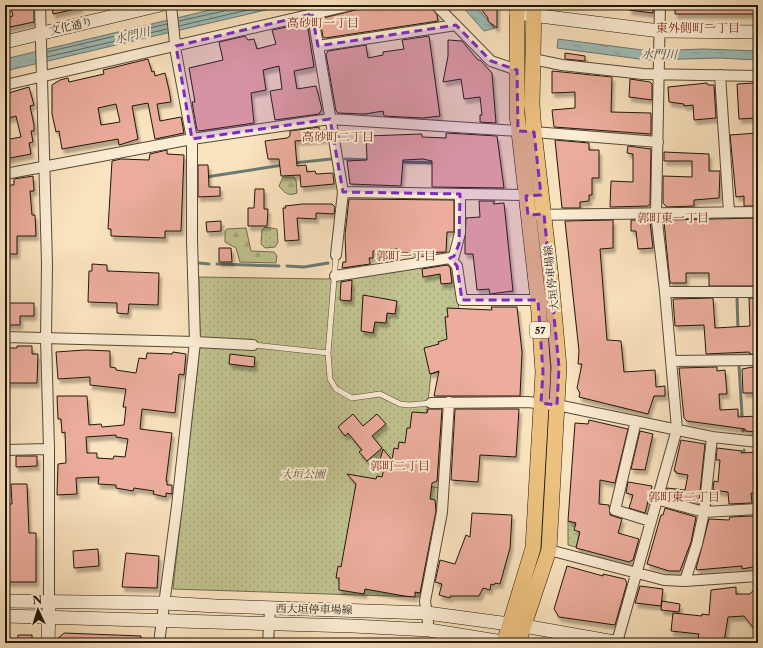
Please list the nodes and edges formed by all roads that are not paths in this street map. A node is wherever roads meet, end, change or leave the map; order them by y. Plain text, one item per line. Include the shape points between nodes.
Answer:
1 (40, 5) edge
2 (160, 5) edge
3 (352, 5) edge
4 (436, 5) edge
5 (660, 5) edge
6 (312, 9) edge
7 (516, 9) edge
8 (171, 10) edge
9 (534, 10) edge
10 (456, 24) junction
11 (758, 32) edge
12 (660, 37) junction
13 (41, 40) junction
14 (5, 42) edge
15 (176, 46) junction
16 (318, 46) junction
17 (533, 59) junction
18 (517, 70) junction
19 (42, 71) junction
20 (659, 74) junction
21 (720, 75) junction
22 (758, 76) edge
23 (5, 85) edge
24 (330, 119) junction
25 (518, 131) junction
26 (534, 132) junction
27 (192, 139) junction
28 (658, 142) junction
29 (43, 167) junction
30 (5, 174) edge
31 (343, 192) junction
32 (460, 194) junction
33 (541, 194) junction
34 (526, 196) junction
35 (729, 212) junction
36 (758, 212) edge
37 (656, 213) junction
38 (544, 214) junction
39 (528, 215) junction
40 (336, 255) joint
41 (450, 258) junction
42 (335, 276) junction
43 (665, 292) junction
44 (758, 292) edge
45 (538, 300) junction
46 (5, 337) edge
47 (46, 338) junction
48 (195, 342) junction
49 (253, 345) joint
50 (328, 353) junction
51 (758, 360) edge
52 (671, 361) junction
53 (450, 402) junction
54 (541, 403) junction
55 (431, 404) joint
56 (557, 405) junction
57 (636, 421) junction
58 (676, 429) junction
59 (712, 437) junction
60 (758, 442) edge
61 (50, 449) junction
62 (5, 450) edge
63 (656, 499) junction
64 (758, 509) edge
65 (704, 512) junction
66 (650, 521) junction
67 (549, 550) junction
68 (636, 574) junction
69 (758, 576) edge
70 (685, 581) junction
71 (5, 601) edge
72 (50, 603) junction
73 (164, 603) junction
74 (270, 608) junction
75 (427, 613) junction
76 (5, 616) edge
77 (49, 617) junction
78 (162, 621) junction
79 (269, 624) junction
80 (518, 625) junction
81 (429, 630) junction
82 (617, 642) edge
83 (48, 643) edge
84 (158, 643) edge
85 (268, 643) edge
86 (509, 643) edge
87 (620, 643) edge

1 - 13 street
2 - 13 main road, 文化通り
3 - 6 street
4 - 10 street
5 - 12 street
6 - 15 street
6 - 16 street
7 - 9 main road
7 - 18 main road, 大垣停車場線 / 57
8 - 15 street
9 - 12 main road
9 - 17 main road, 大垣停車場線 / 57
10 - 16 street
10 - 18 street via 491,61
11 - 12 main road
12 - 20 street
13 - 14 main road, 文化通り
13 - 19 street
15 - 19 street
15 - 27 street
16 - 24 street
17 - 20 street via 562,65
17 - 26 main road, 大垣停車場線 / 57
18 - 25 main road, 大垣停車場線 / 57
19 - 23 street
19 - 29 street
20 - 21 street
20 - 28 street
21 - 22 street
21 - 35 street
24 - 25 street
24 - 27 street
24 - 31 street
25 - 26 street
25 - 34 main road, 大垣停車場線 / 57
26 - 28 street
26 - 33 main road, 大垣停車場線 / 57
27 - 29 street
27 - 48 street
28 - 37 street
29 - 30 street
29 - 47 street via 47,264
31 - 32 street
31 - 40 street
32 - 34 street
32 - 41 street via 458,244 454,256
33 - 34 street
33 - 38 main road, 大垣停車場線 / 57
34 - 39 main road, 大垣停車場線 / 57
35 - 36 street
35 - 37 street
37 - 38 street
37 - 43 street
38 - 39 street
38 - 56 main road, 大垣停車場線 / 57 via 559,367
39 - 45 main road, 大垣停車場線 / 57
40 - 42 lane
41 - 42 street
41 - 45 street via 457,266 462,300
42 - 50 lane
43 - 44 street
43 - 52 street
45 - 54 main road, 大垣停車場線 / 57 via 543,372
46 - 47 street
47 - 48 street
47 - 61 street
48 - 49 street
48 - 73 street
49 - 50 lane
50 - 55 lane via 330,379 336,389 352,398 380,394 400,404
51 - 52 street
52 - 58 street
53 - 54 street
53 - 55 street
53 - 75 street via 442,512 425,601
54 - 56 street
54 - 80 main road, 大垣停車場線 / 57 via 533,548
56 - 57 street
56 - 67 main road, 大垣停車場線 / 57
57 - 58 street
57 - 66 street via 615,510
58 - 59 street
58 - 63 street
59 - 60 street
59 - 65 street
61 - 62 street
61 - 72 street
63 - 65 street
63 - 66 street
64 - 65 street
65 - 70 street
66 - 68 street
67 - 68 street
67 - 80 main road, 大垣停車場線 / 57
68 - 70 street
68 - 82 street
69 - 70 street
71 - 72 main road, 西大垣停車場線
72 - 73 main road, 西大垣停車場線
72 - 77 main road
73 - 74 main road, 西大垣停車場線
73 - 78 street
74 - 75 main road, 西大垣停車場線
74 - 79 street
75 - 80 main road, 西大垣停車場線
75 - 81 street
76 - 77 main road, 西大垣停車場線
77 - 78 main road, 西大垣停車場線
77 - 83 main road
78 - 79 main road, 西大垣停車場線
78 - 84 street
79 - 81 main road, 西大垣停車場線
79 - 85 street
80 - 82 main road, 西大垣停車場線
80 - 86 main road, 大垣停車場線 / 57
81 - 86 main road, 西大垣停車場線
82 - 87 main road, 西大垣停車場線

